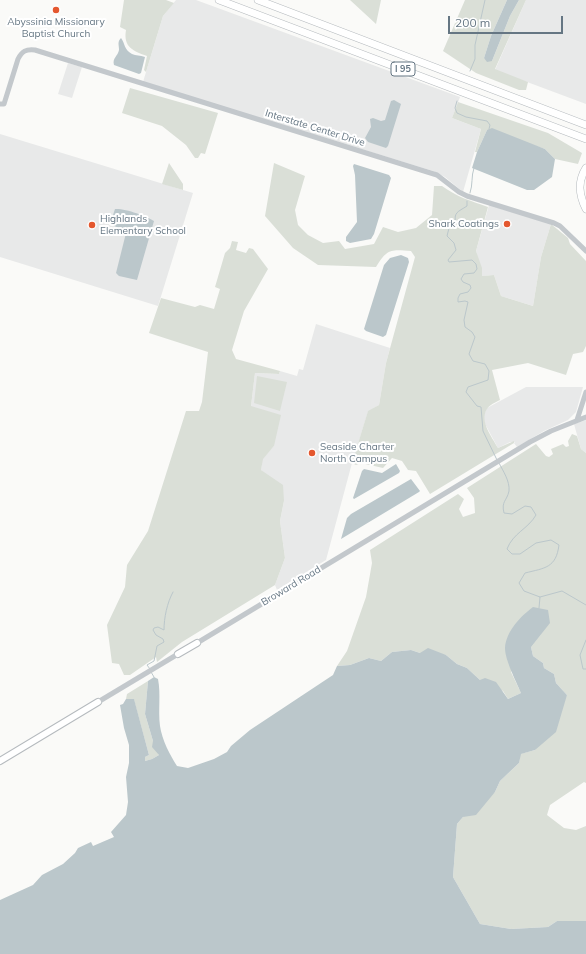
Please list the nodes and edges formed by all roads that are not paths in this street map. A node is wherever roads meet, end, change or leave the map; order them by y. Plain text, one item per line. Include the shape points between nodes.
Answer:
1 (219, 0) edge
2 (258, 0) edge
3 (2, 104) edge
4 (586, 125) edge
5 (586, 139) edge
6 (586, 168) edge
7 (586, 209) edge
8 (586, 251) edge
9 (586, 392) edge
10 (586, 417) edge
11 (577, 420) junction
12 (197, 643) joint
13 (178, 654) joint
14 (98, 702) joint
15 (0, 761) edge

1 - 5 highway, I 95
2 - 4 highway, I 95
3 - 8 street, Interstate Center Drive via 18,59 25,50 35,50 437,175 467,196 558,224
6 - 7 highway via 579,186
9 - 11 street
10 - 11 street, Broward Road
11 - 12 street, Broward Road via 539,436
12 - 13 main road, Broward Road
13 - 14 street, Broward Road
14 - 15 main road, Broward Road

